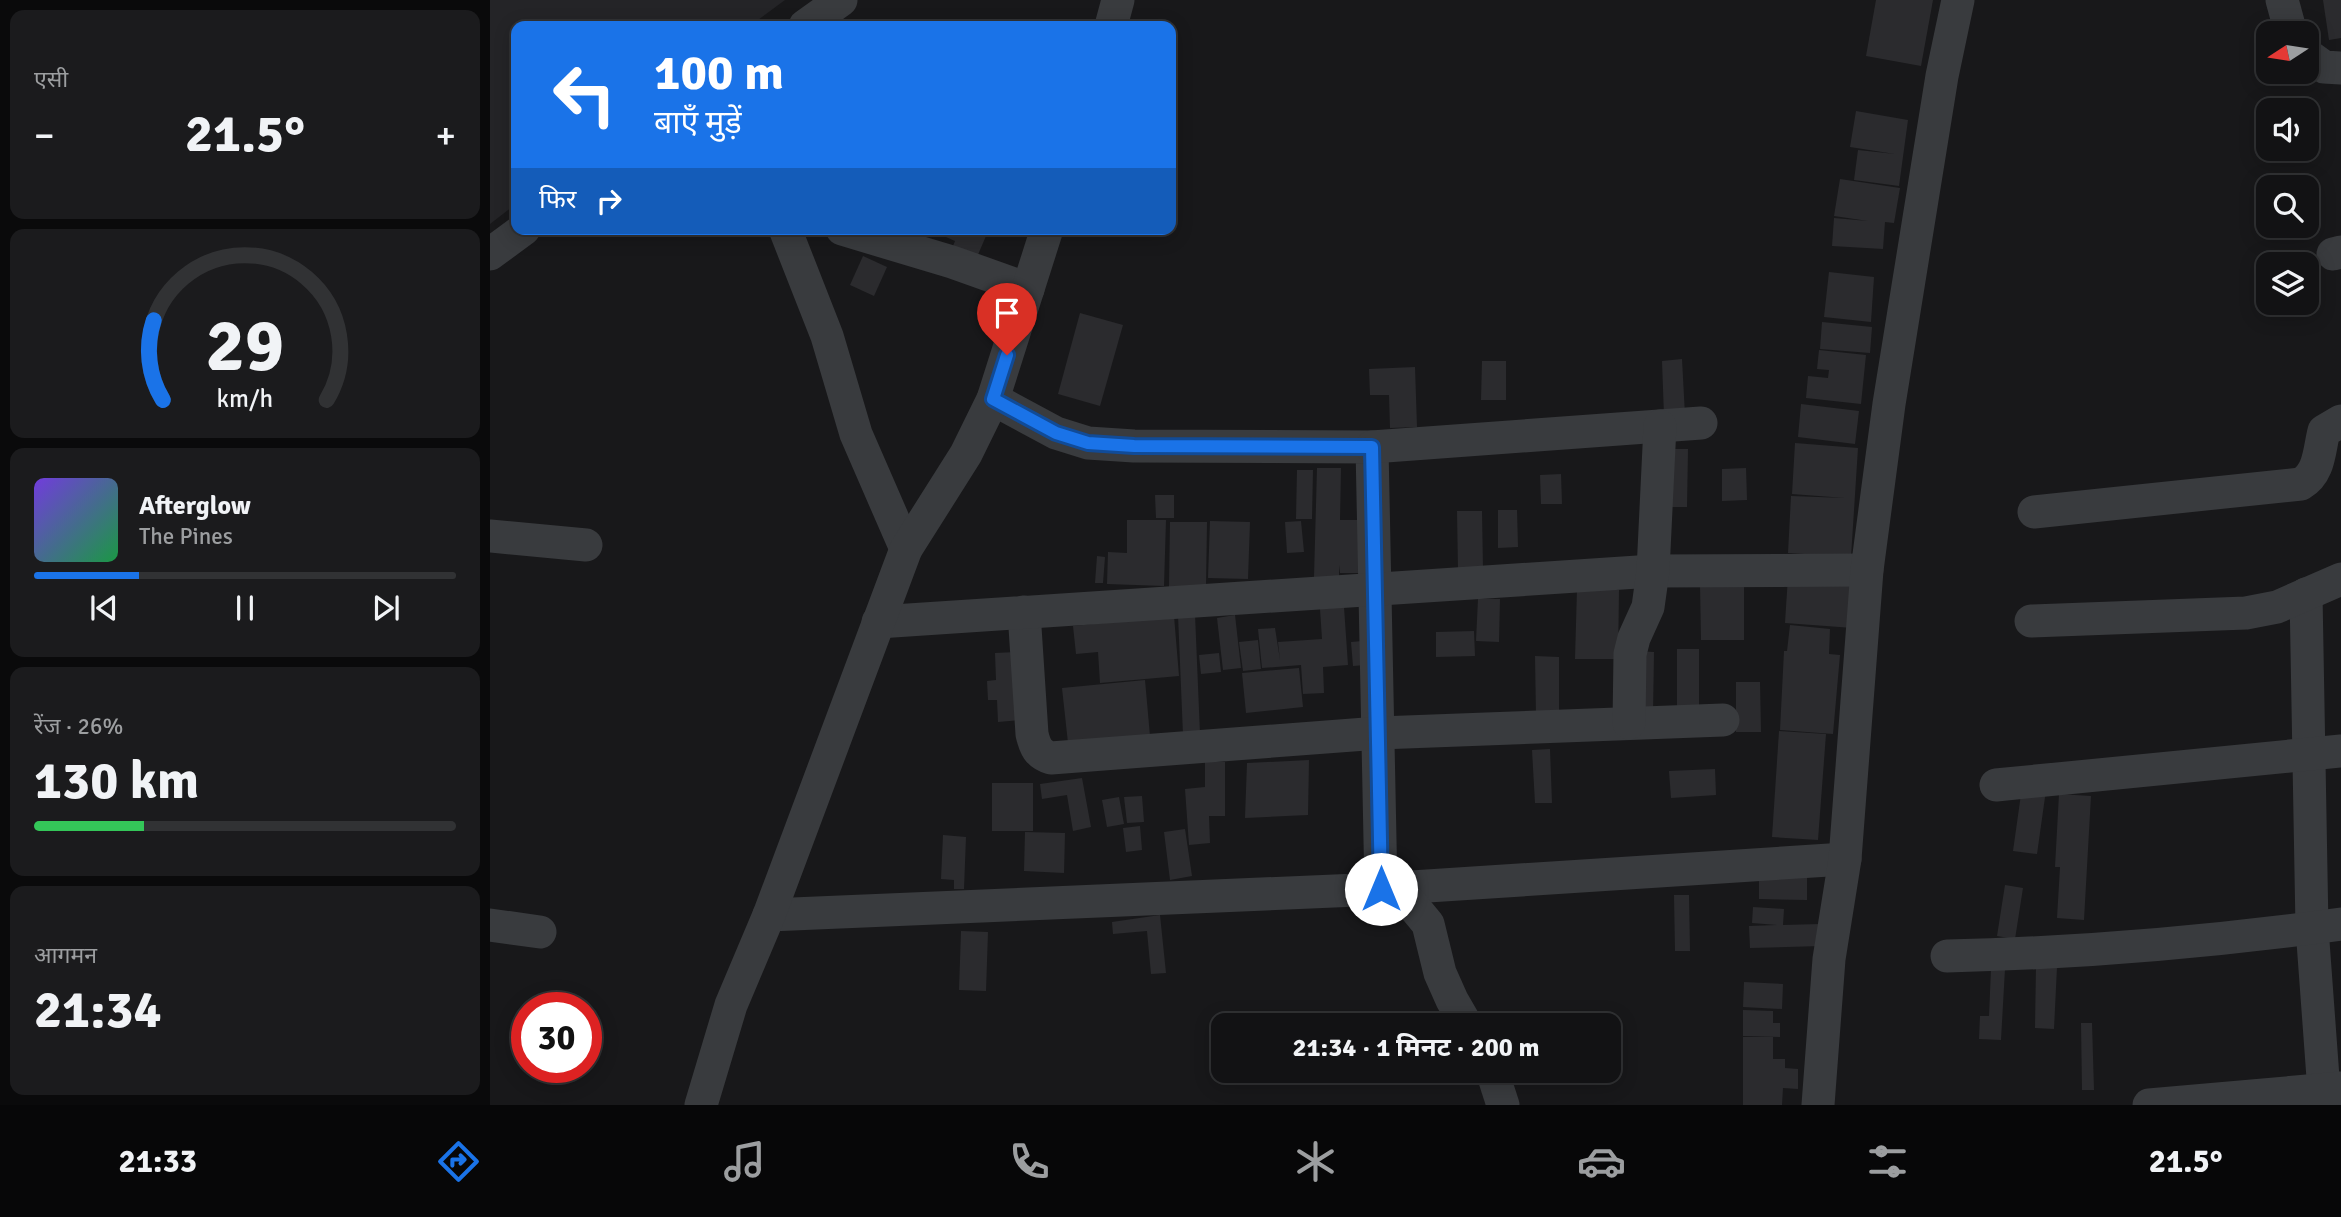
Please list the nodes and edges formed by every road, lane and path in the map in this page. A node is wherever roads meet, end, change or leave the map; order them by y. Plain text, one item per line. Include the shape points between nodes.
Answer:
1 (1118, 0) edge
2 (1958, 0) edge
3 (2281, 0) edge
4 (837, 1) edge
5 (811, 21) edge
6 (1112, 21) edge
7 (2287, 21) edge
8 (2319, 63) edge
9 (2341, 68) edge
10 (516, 235) edge
11 (787, 235) edge
12 (862, 235) edge
13 (1045, 235) edge
14 (490, 254) edge
15 (1028, 289) junction
16 (993, 399) junction
17 (2341, 421) edge
18 (1701, 423) dead end
19 (1660, 426) junction
20 (1372, 447) junction
21 (2034, 512) dead end
22 (490, 536) edge
23 (586, 545) dead end
24 (906, 549) junction
25 (1867, 570) junction
26 (1653, 571) junction
27 (2341, 579) edge
28 (1376, 588) junction
29 (2306, 594) junction
30 (1024, 612) junction
31 (2031, 621) dead end
32 (878, 622) junction
33 (1723, 720) dead end
34 (1629, 723) junction
35 (1379, 733) junction
36 (2341, 751) edge
37 (2308, 755) junction
38 (1996, 785) dead end
39 (1845, 859) junction
40 (1381, 889) junction
41 (768, 915) junction
42 (490, 925) edge
43 (2327, 925) edge
44 (540, 932) dead end
45 (1947, 956) dead end
46 (1460, 1013) edge
47 (1496, 1083) edge
48 (2330, 1094) edge
49 (701, 1105) edge
50 (1503, 1105) edge
51 (1818, 1105) edge
52 (2149, 1105) edge

1 - 6 street
2 - 25 street via 1891,391
3 - 7 street
4 - 5 street
8 - 9 street
10 - 14 street
11 - 24 street via 827,336 856,434
12 - 15 street
13 - 15 street
15 - 16 street
16 - 20 street via 1056,433 1088,443
16 - 24 street via 966,454
17 - 21 street via 2324,430 2315,470 2301,484
18 - 19 street
19 - 20 street
19 - 26 street
20 - 28 street
22 - 23 street
24 - 32 street
25 - 26 street
25 - 39 street
26 - 28 street
26 - 34 street via 1648,607 1630,654
27 - 29 street
28 - 30 street
28 - 35 street
29 - 31 street via 2277,607 2246,613
29 - 37 street
30 - 32 street
30 - 35 street via 1032,734 1042,755 1051,758
32 - 41 street
33 - 34 street
34 - 35 street
35 - 40 street
36 - 37 street
37 - 38 street
37 - 43 street
39 - 40 street
39 - 51 street via 1829,959
40 - 41 street
40 - 46 street via 1409,901 1428,924 1440,973
41 - 49 street via 731,1005
42 - 44 street
43 - 45 street via 2159,947
43 - 48 street
47 - 50 street
48 - 52 street

